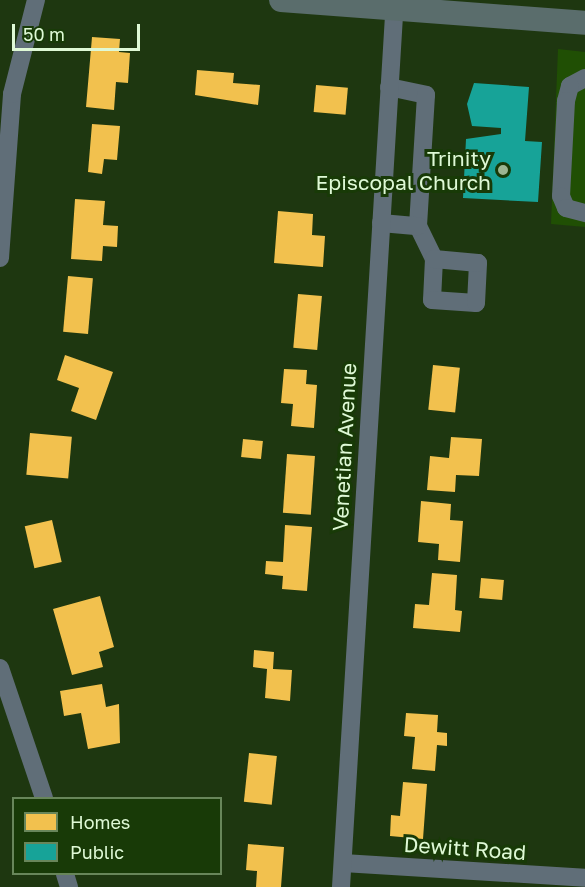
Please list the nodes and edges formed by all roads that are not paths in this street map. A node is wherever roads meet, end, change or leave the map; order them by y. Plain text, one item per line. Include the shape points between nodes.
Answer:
1 (36, 0) edge
2 (281, 0) edge
3 (394, 5) edge
4 (517, 9) edge
5 (585, 23) edge
6 (585, 78) edge
7 (389, 87) junction
8 (5, 127) edge
9 (585, 213) edge
10 (381, 223) junction
11 (418, 226) junction
12 (0, 258) edge
13 (434, 260) dead end
14 (0, 669) edge
15 (44, 797) edge
16 (343, 863) junction
17 (585, 878) edge
18 (341, 887) edge

1 - 8 street via 15,69
2 - 3 main road
3 - 4 main road
3 - 7 street, Venetian Avenue
4 - 5 main road
6 - 9 street via 570,86 566,101 561,196 566,208
7 - 10 street, Venetian Avenue
7 - 11 street via 426,95
8 - 12 street
10 - 11 street
10 - 16 street, Venetian Avenue
11 - 13 street
14 - 15 street
16 - 17 street, Dewitt Road
16 - 18 street, Venetian Avenue

